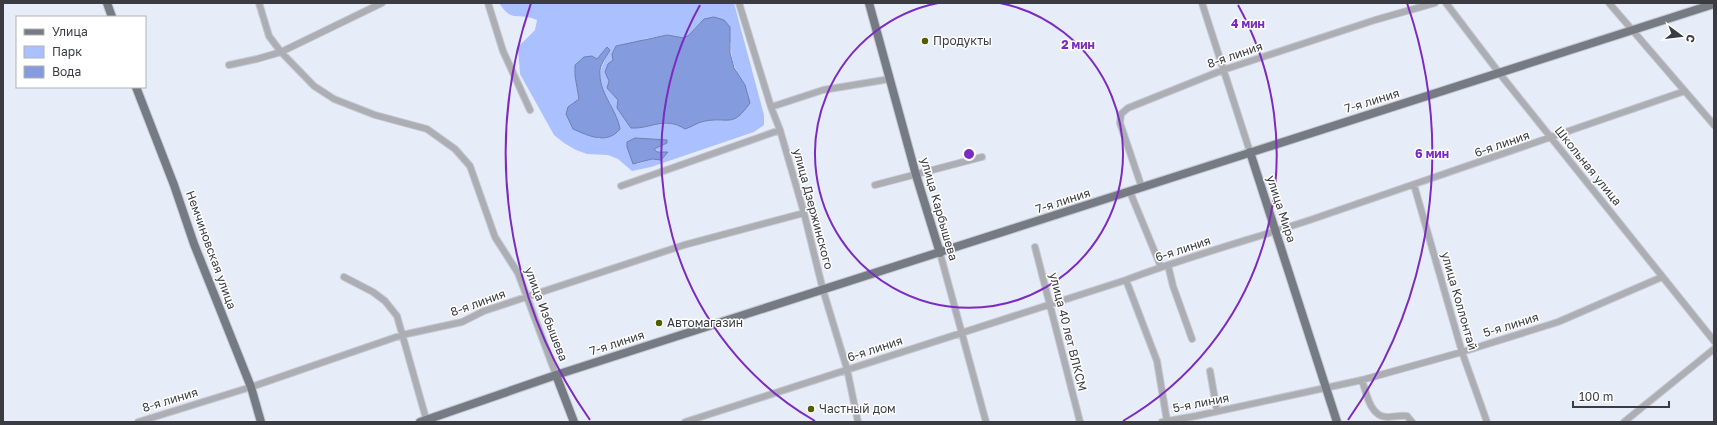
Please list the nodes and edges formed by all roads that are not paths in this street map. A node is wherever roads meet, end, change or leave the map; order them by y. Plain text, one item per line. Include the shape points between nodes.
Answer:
1 (107, 3) edge
2 (259, 3) edge
3 (382, 3) edge
4 (488, 3) edge
5 (739, 3) edge
6 (869, 3) edge
7 (1202, 3) edge
8 (1435, 3) edge
9 (1446, 3) edge
10 (1609, 3) edge
11 (1714, 4) edge
12 (112, 16) edge
13 (1633, 31) junction
14 (281, 52) junction
15 (229, 65) dead end
16 (1223, 70) junction
17 (1500, 74) junction
18 (890, 79) junction
19 (136, 88) edge
20 (1685, 91) junction
21 (771, 107) junction
22 (530, 110) dead end
23 (1714, 125) edge
24 (780, 130) junction
25 (1551, 138) junction
26 (1250, 152) junction
27 (982, 157) dead end
28 (916, 175) junction
29 (875, 185) dead end
30 (1414, 185) junction
31 (621, 186) dead end
32 (1142, 188) junction
33 (1130, 192) junction
34 (804, 213) junction
35 (1276, 231) junction
36 (1035, 247) dead end
37 (940, 253) junction
38 (1168, 265) junction
39 (1161, 267) junction
40 (344, 277) dead end
41 (1662, 277) junction
42 (1126, 280) junction
43 (823, 290) junction
44 (527, 297) junction
45 (1050, 304) junction
46 (961, 333) junction
47 (402, 335) junction
48 (1192, 339) dead end
49 (1714, 341) edge
50 (1714, 349) edge
51 (1462, 352) junction
52 (847, 369) junction
53 (1210, 372) dead end
54 (556, 375) junction
55 (1362, 380) junction
56 (251, 387) junction
57 (1327, 388) junction
58 (1217, 411) junction
59 (158, 416) junction
60 (1196, 419) edge
61 (425, 421) edge
62 (138, 422) edge
63 (160, 422) edge
64 (261, 422) edge
65 (574, 422) edge
66 (685, 422) edge
67 (858, 422) edge
68 (986, 422) edge
69 (1080, 422) edge
70 (1165, 422) edge
71 (1337, 422) edge
72 (1412, 422) edge
73 (1487, 422) edge
74 (1624, 422) edge

1 - 12 main road
2 - 14 street, улица Избышева via 269,36
3 - 14 street
4 - 22 street via 502,51
5 - 21 street, улица Дзержинского
6 - 18 main road, улица Карбышева
7 - 16 street, улица Мира
8 - 16 street, 8-я линия
9 - 17 street, Школьная улица
10 - 13 street
11 - 13 main road, 7-я линия
13 - 17 main road, 7-я линия
13 - 20 street
14 - 15 street
14 - 44 street, улица Избышева via 314,86 334,99 375,115 427,129 455,149 470,166 495,237 518,273
16 - 26 street, улица Мира
16 - 32 street, 8-я линия via 1128,108 1120,114 1120,123
17 - 25 street, Школьная улица
17 - 26 main road, 7-я линия
18 - 21 street via 823,90
18 - 28 main road, улица Карбышева
19 - 56 main road, Немчиновская улица via 194,244
20 - 23 street
20 - 25 street, 6-я линия
21 - 24 street, улица Дзержинского
24 - 31 street
24 - 34 street, улица Дзержинского
25 - 30 street, 6-я линия
25 - 41 street, Школьная улица
26 - 32 main road, 7-я линия
26 - 35 main road, улица Мира
27 - 28 street
28 - 29 street
28 - 37 main road, улица Карбышева
30 - 35 street, 6-я линия
30 - 51 street, улица Коллонтай
32 - 33 main road, 7-я линия
33 - 37 main road, 7-я линия
33 - 39 street
34 - 43 street, улица Дзержинского
34 - 44 street, 8-я линия via 684,245
35 - 38 street, 6-я линия
35 - 57 main road, улица Мира
36 - 45 street, улица 40 лет ВЛКСМ
37 - 43 main road, 7-я линия
37 - 46 street, улица Карбышева
38 - 39 street, 6-я линия
38 - 48 street
39 - 42 street, 6-я линия
40 - 47 street via 385,301 397,316
41 - 49 street, Школьная улица
41 - 51 street, 5-я линия via 1558,322
42 - 45 street, 6-я линия
42 - 70 street via 1156,361
43 - 52 street, улица Дзержинского
43 - 54 main road, 7-я линия
44 - 47 street, 8-я линия via 484,311 462,322
44 - 54 street, улица Избышева
45 - 46 street, 6-я линия
45 - 69 street, улица 40 лет ВЛКСМ
46 - 52 street, 6-я линия
46 - 68 street, улица Карбышева
47 - 56 street, 8-я линия
47 - 61 street
50 - 74 street
51 - 55 street, 5-я линия
51 - 73 street, улица Коллонтай
52 - 66 street, 6-я линия
52 - 67 street, улица Дзержинского
53 - 58 street
54 - 61 main road, 7-я линия
54 - 65 main road, улица Избышева
55 - 57 street, 5-я линия
55 - 72 street via 1371,404 1379,415 1406,416
56 - 59 street, 8-я линия
56 - 64 main road, Немчиновская улица
57 - 58 street, 5-я линия
57 - 71 main road, улица Мира
58 - 60 street, 5-я линия
59 - 62 street, 8-я линия
59 - 63 street
60 - 70 street, 5-я линия

